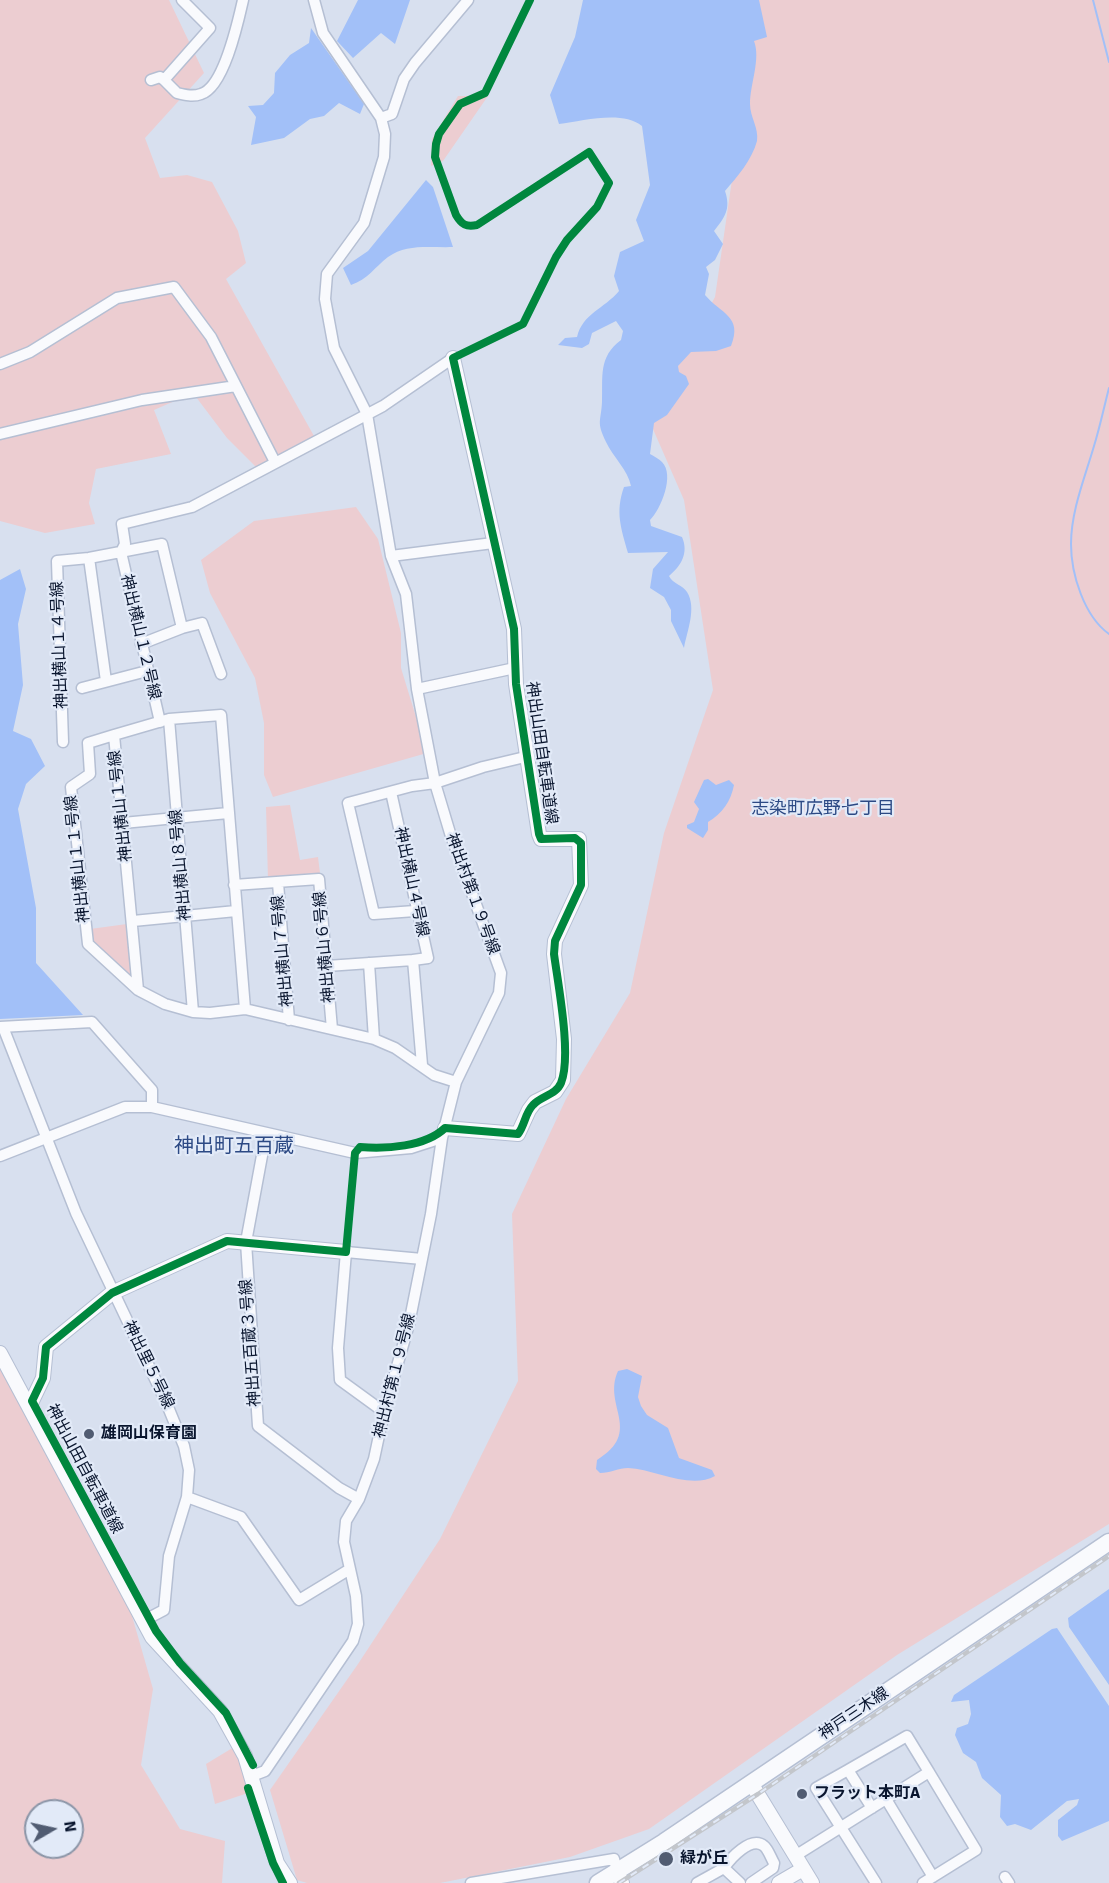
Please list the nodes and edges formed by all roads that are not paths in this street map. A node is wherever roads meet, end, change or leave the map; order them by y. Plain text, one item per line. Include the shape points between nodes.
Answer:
1 (182, 0) edge
2 (243, 0) edge
3 (314, 0) edge
4 (468, 0) edge
5 (151, 80) dead end
6 (164, 80) junction
7 (381, 118) junction
8 (453, 358) joint
9 (0, 364) edge
10 (236, 386) junction
11 (367, 414) junction
12 (0, 434) edge
13 (274, 462) junction
14 (493, 543) junction
15 (121, 552) junction
16 (391, 556) junction
17 (89, 558) junction
18 (182, 628) junction
19 (141, 644) junction
20 (516, 668) junction
21 (147, 671) junction
22 (221, 674) dead end
23 (106, 681) junction
24 (82, 688) dead end
25 (417, 688) junction
26 (164, 720) junction
27 (114, 735) junction
28 (63, 742) dead end
29 (525, 757) junction
30 (435, 783) junction
31 (391, 792) junction
32 (228, 813) junction
33 (177, 817) junction
34 (123, 823) junction
35 (278, 883) junction
36 (234, 885) junction
37 (236, 911) junction
38 (415, 911) junction
39 (185, 916) junction
40 (133, 921) junction
41 (413, 960) junction
42 (369, 963) junction
43 (327, 966) junction
44 (138, 990) junction
45 (245, 1009) junction
46 (193, 1012) junction
47 (289, 1020) junction
48 (2, 1027) edge
49 (332, 1029) junction
50 (374, 1039) junction
51 (422, 1065) junction
52 (456, 1082) junction
53 (152, 1107) junction
54 (443, 1133) junction
55 (266, 1134) junction
56 (46, 1137) junction
57 (0, 1156) edge
58 (246, 1242) junction
59 (346, 1252) junction
60 (422, 1259) junction
61 (112, 1293) junction
62 (0, 1353) edge
63 (30, 1404) junction
64 (384, 1412) junction
65 (187, 1497) junction
66 (359, 1499) junction
67 (1109, 1542) edge
68 (350, 1569) junction
69 (143, 1621) junction
70 (848, 1770) junction
71 (929, 1772) junction
72 (252, 1776) junction
73 (751, 1783) junction
74 (886, 1799) junction
75 (872, 1808) junction
76 (841, 1828) junction
77 (795, 1857) junction
78 (724, 1868) junction
79 (802, 1869) junction
80 (619, 1877) edge
81 (505, 1880) edge
82 (928, 1880) edge
83 (739, 1881) edge
84 (290, 1883) edge
85 (471, 1883) edge
86 (598, 1883) edge
87 (697, 1883) edge
88 (723, 1883) edge
89 (751, 1883) edge
90 (779, 1883) edge
91 (812, 1883) edge
92 (876, 1883) edge

1 - 6 street via 210,28
2 - 6 street via 222,69 210,89 201,94 177,93
3 - 7 street, 神出村第１９号線 via 323,33
4 - 7 street via 404,79 392,114
5 - 6 street
7 - 11 street, 神出村第１９号線 via 384,158 363,223 327,274 325,299 334,348
8 - 11 street
8 - 14 main road, 神出山田自転車道線
9 - 10 street via 30,352 117,298 174,288 211,337
10 - 12 street via 142,400
10 - 13 street
11 - 13 street
11 - 16 street, 神出村第１９号線
13 - 15 street, 神出横山１２号線 via 192,507 122,524
14 - 16 street
14 - 20 main road, 神出山田自転車道線 via 514,629
15 - 17 street, 神出横山１４号線
15 - 18 street, 神出横山１４号線 via 162,544
15 - 19 street, 神出横山１２号線
16 - 25 street, 神出村第１９号線 via 406,594
17 - 23 street
17 - 28 street, 神出横山１４号線 via 57,561
18 - 19 street
18 - 22 street via 202,623
19 - 21 street, 神出横山１２号線
20 - 25 street
20 - 29 main road, 神出山田自転車道線
21 - 23 street, 神出横山１４号線
21 - 26 street, 神出横山１２号線
23 - 24 street, 神出横山１４号線
25 - 30 street, 神出村第１９号線
26 - 27 street, 神出横山１号線
26 - 32 street, 神出横山１号線 via 221,715
26 - 33 street, 神出横山８号線
27 - 34 street, 神出横山１号線
27 - 44 street, 神出横山１１号線 via 88,743 90,774 71,787 73,822 88,944
29 - 30 street
29 - 54 main road, 神出山田自転車道線 via 541,839 575,838 581,843 581,885 555,941 564,1039 562,1080 555,1092 529,1110 518,1134
30 - 31 street
30 - 52 street, 神出村第１９号線 via 501,974 499,993
31 - 38 street, 神出横山４号線 via 413,885
31 - 38 street via 348,803 374,914
32 - 33 street
32 - 36 street, 神出横山１号線
33 - 34 street
33 - 39 street, 神出横山８号線
34 - 40 street, 神出横山１号線
35 - 36 street, 神出横山６号線
35 - 43 street, 神出横山６号線 via 319,879
35 - 47 street, 神出横山７号線
36 - 37 street, 神出横山１号線
37 - 39 street
37 - 45 street, 神出横山１号線
38 - 41 street, 神出横山４号線 via 428,958
39 - 40 street
39 - 46 street, 神出横山８号線
40 - 44 street, 神出横山１号線
41 - 42 street
41 - 51 street
42 - 43 street
42 - 50 street
43 - 49 street, 神出横山６号線
44 - 46 street
45 - 46 street
45 - 47 street
47 - 49 street
48 - 53 street via 92,1022 152,1090
48 - 56 street, 神出里５号線
49 - 50 street
50 - 51 street
51 - 52 street via 434,1075
52 - 54 street, 神出村第１９号線
53 - 55 street
53 - 56 street via 125,1107
54 - 55 street via 411,1148 356,1153
54 - 60 street, 神出村第１９号線
55 - 58 street
56 - 57 street
56 - 61 street, 神出里５号線
58 - 59 main road, 神出山田自転車道線
58 - 61 main road, 神出山田自転車道線 via 227,1241
58 - 66 street, 神出五百蔵３号線 via 258,1426
59 - 60 street
59 - 64 street via 338,1348 340,1380
60 - 64 street, 神出村第１９号線 via 409,1324
61 - 63 main road, 神出山田自転車道線 via 46,1347 43,1378
61 - 65 street, 神出里５号線 via 145,1356 184,1446 189,1470
62 - 63 main road
63 - 69 main road
64 - 66 street, 神出村第１９号線 via 374,1459
65 - 68 street via 241,1517 299,1600
65 - 69 street, 神出里５号線 via 169,1556 164,1610
66 - 68 street, 神出村第１９号線 via 346,1521 344,1542
67 - 73 main road, 神戸三木線
68 - 72 street, 神出村第１９号線 via 358,1624 353,1641 265,1771
69 - 72 main road via 180,1670 220,1711
70 - 71 street via 907,1736
70 - 75 street
70 - 76 street via 816,1788
71 - 74 street
71 - 82 street via 976,1850
72 - 84 main road via 278,1863
73 - 77 main road
73 - 80 main road, 神戸三木線
74 - 75 street
74 - 82 street
75 - 76 street
76 - 77 street
76 - 92 street
77 - 79 main road
78 - 83 street
78 - 87 street
78 - 89 street via 749,1845 764,1846 774,1863
79 - 90 main road
79 - 91 main road
80 - 81 street via 614,1859
80 - 86 main road, 神戸三木線
81 - 85 street
83 - 88 street

